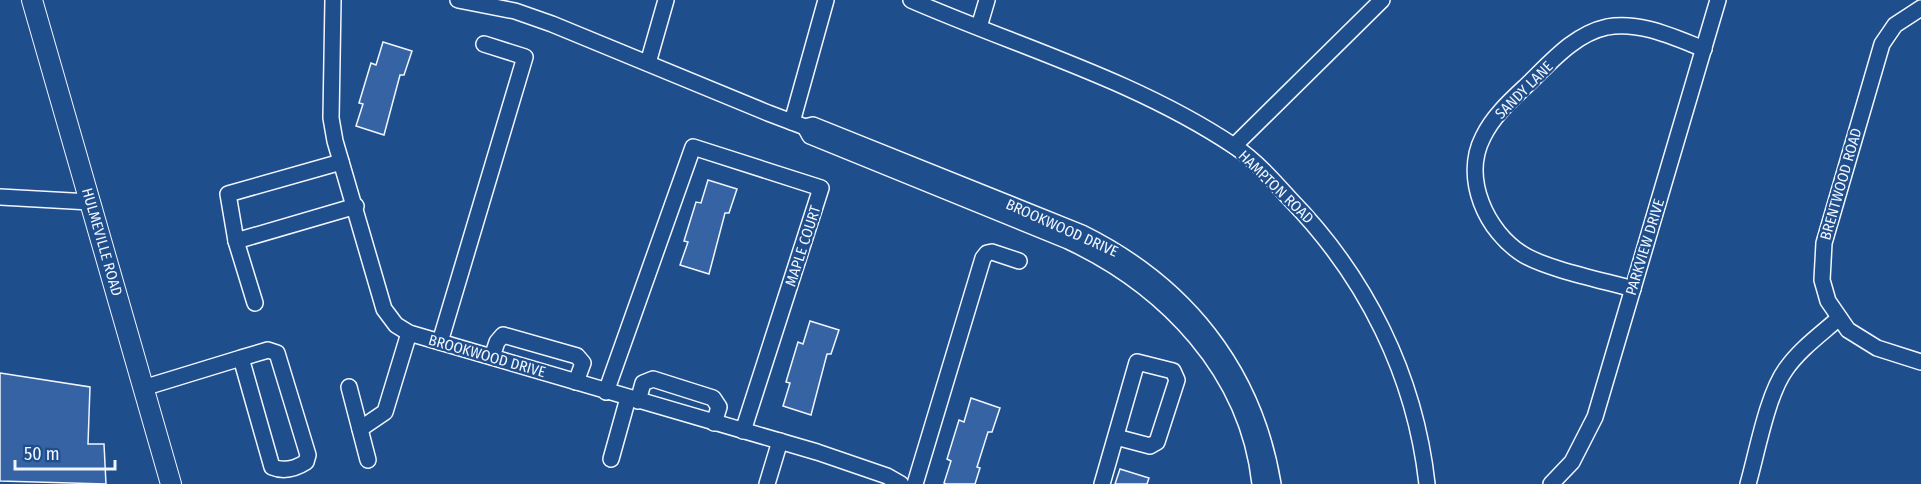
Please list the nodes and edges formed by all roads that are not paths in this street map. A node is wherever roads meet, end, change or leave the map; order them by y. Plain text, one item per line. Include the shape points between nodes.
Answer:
1 (32, 0) edge
2 (333, 0) edge
3 (458, 0) edge
4 (666, 0) edge
5 (826, 0) edge
6 (911, 0) edge
7 (987, 0) edge
8 (1382, 0) edge
9 (1718, 0) edge
10 (1921, 8) edge
11 (979, 27) junction
12 (484, 44) dead end
13 (1704, 49) junction
14 (648, 63) junction
15 (798, 124) junction
16 (1234, 146) junction
17 (341, 162) junction
18 (0, 197) edge
19 (90, 202) junction
20 (356, 207) junction
21 (236, 241) junction
22 (1019, 261) dead end
23 (1633, 289) junction
24 (255, 303) dead end
25 (1839, 318) junction
26 (409, 333) junction
27 (440, 342) junction
28 (492, 357) junction
29 (241, 358) junction
30 (1921, 362) edge
31 (576, 382) junction
32 (349, 387) dead end
33 (143, 388) junction
34 (606, 392) junction
35 (633, 400) junction
36 (714, 423) junction
37 (360, 429) junction
38 (743, 431) junction
39 (1116, 437) junction
40 (780, 441) junction
41 (611, 459) dead end
42 (368, 460) dead end
43 (171, 484) edge
44 (766, 484) edge
45 (901, 484) edge
46 (915, 484) edge
47 (1102, 484) edge
48 (1260, 484) edge
49 (1273, 484) edge
50 (1427, 484) edge
51 (1551, 484) edge
52 (1748, 484) edge

1 - 19 main road, HULMEVILLE ROAD
2 - 17 street, BROOKWOOD DRIVE via 331,118
3 - 14 street, BROOKWOOD DRIVE via 515,11
4 - 14 street
5 - 15 street
6 - 11 street, HAMPTON ROAD
7 - 11 street
8 - 16 street
9 - 13 street, PARKVIEW DRIVE
10 - 25 street, BRENTWOOD ROAD via 1895,25 1882,44 1824,243 1822,280 1828,301
11 - 16 street, HAMPTON ROAD via 1143,94
12 - 27 street via 525,57
13 - 23 street, PARKVIEW DRIVE
13 - 23 street, SANDY LANE via 1666,34 1624,26 1584,35 1508,103 1492,122 1478,149 1478,197 1504,239 1532,259
14 - 15 street, BROOKWOOD DRIVE
15 - 48 street, BROOKWOOD DRIVE via 810,135 1103,257 1146,287 1193,333 1219,370 1247,429
15 - 49 street, BROOKWOOD DRIVE via 813,125 1082,233 1135,263 1184,304 1222,352 1251,405 1264,440
16 - 50 street, HAMPTON ROAD via 1316,226 1372,308 1412,403
17 - 20 street, BROOKWOOD DRIVE
17 - 21 street via 228,194
18 - 19 street
19 - 33 main road, HULMEVILLE ROAD
20 - 21 street
20 - 26 street, BROOKWOOD DRIVE via 384,309 396,325
21 - 24 street
22 - 46 street via 992,252 983,258
23 - 51 street, PARKVIEW DRIVE via 1595,417 1572,462
25 - 30 street, BRENTWOOD ROAD via 1848,330 1877,348
25 - 52 street via 1784,371
26 - 27 street, BROOKWOOD DRIVE
26 - 37 street via 385,412
27 - 28 street, BROOKWOOD DRIVE
28 - 31 street, BROOKWOOD DRIVE
28 - 31 street via 503,335 577,356 583,363
29 - 29 street via 272,466 287,470 306,462 308,454 277,353 268,350
29 - 33 street
31 - 34 street, BROOKWOOD DRIVE
32 - 37 street
33 - 43 main road, HULMEVILLE ROAD
34 - 35 street, BROOKWOOD DRIVE
34 - 38 street, MAPLE COURT via 693,147 821,188
35 - 36 street, BROOKWOOD DRIVE
35 - 36 street via 644,383 653,379 713,398 719,407
35 - 41 street
36 - 38 street, BROOKWOOD DRIVE
37 - 42 street
38 - 40 street, BROOKWOOD DRIVE
39 - 39 street via 1137,362 1173,371 1177,380 1158,442 1150,446
39 - 47 street
40 - 44 street
40 - 45 street, BROOKWOOD DRIVE

